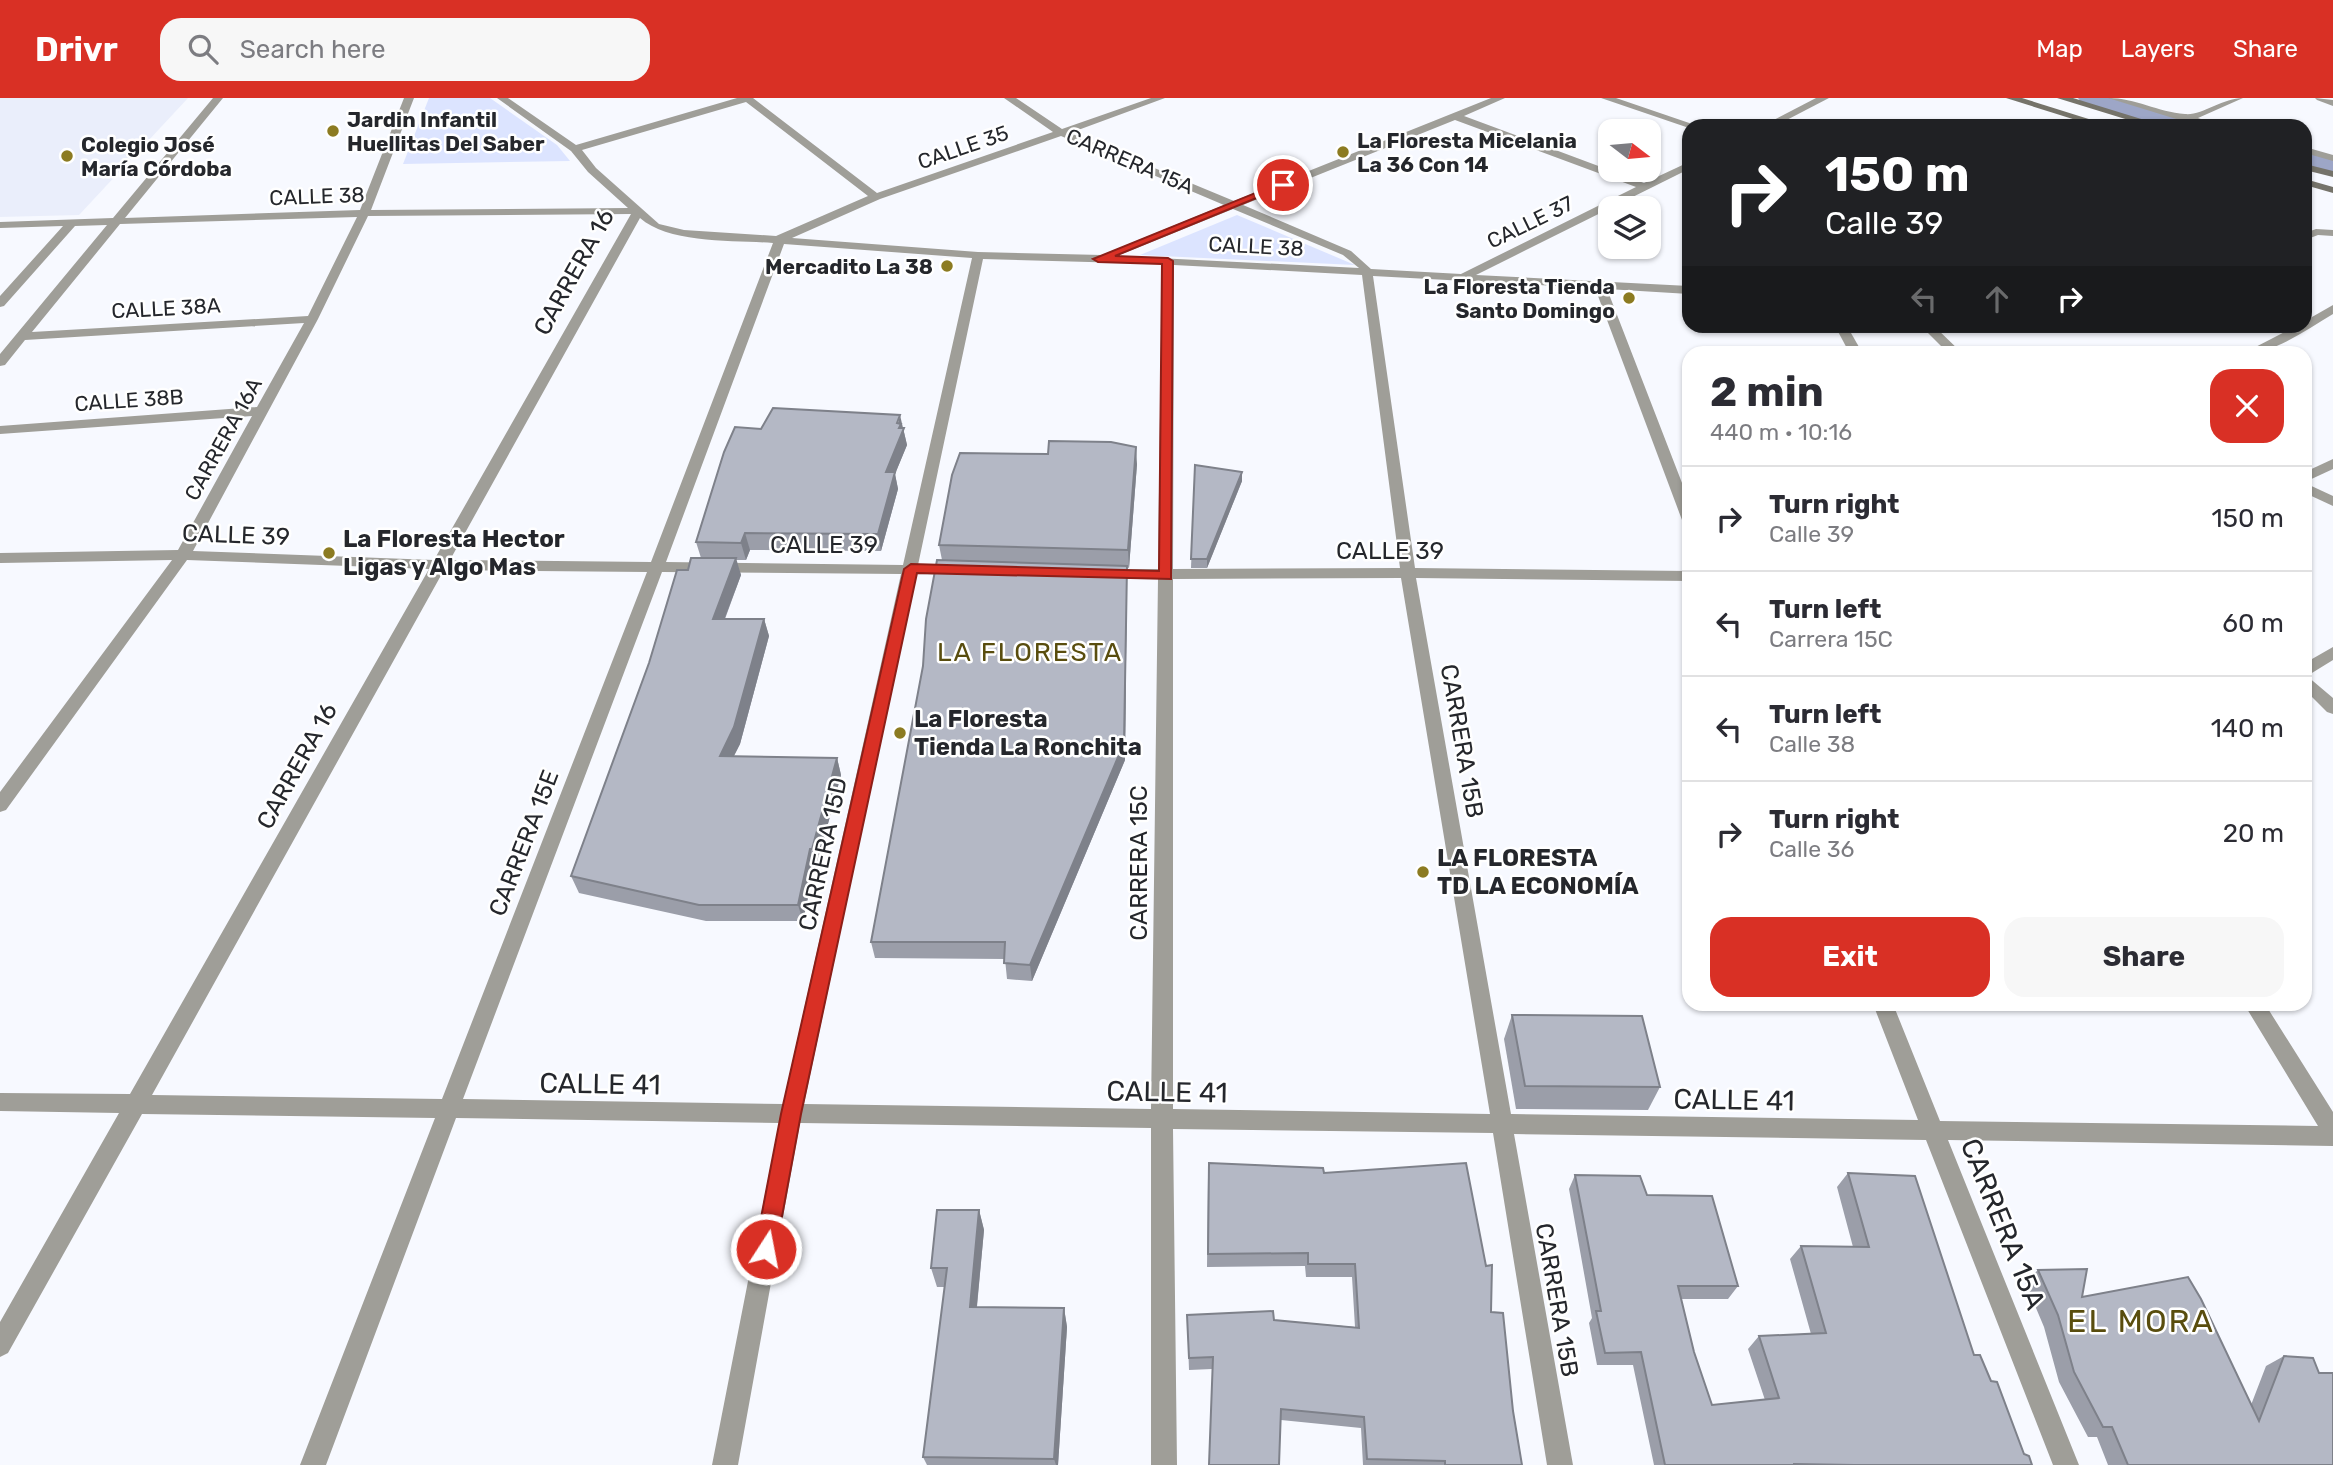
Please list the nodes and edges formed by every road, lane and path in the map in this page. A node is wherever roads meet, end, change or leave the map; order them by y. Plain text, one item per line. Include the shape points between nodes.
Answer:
1 (218, 98) edge
2 (409, 98) edge
3 (502, 98) edge
4 (748, 98) edge
5 (1009, 98) edge
6 (1160, 98) edge
7 (1500, 98) edge
8 (1606, 98) edge
9 (1824, 98) edge
10 (2011, 98) edge
11 (2062, 98) edge
12 (2113, 98) edge
13 (2238, 98) edge
14 (2320, 98) edge
15 (2333, 103) edge
16 (1454, 116) junction
17 (1782, 119) edge
18 (2082, 119) edge
19 (2135, 119) edge
20 (2171, 119) edge
21 (2186, 119) edge
22 (1682, 122) edge
23 (1062, 133) junction
24 (575, 149) junction
25 (2312, 152) edge
26 (2333, 158) edge
27 (1682, 168) edge
28 (2312, 169) edge
29 (2333, 174) edge
30 (2312, 184) edge
31 (1645, 187) junction
32 (2333, 190) edge
33 (876, 197) junction
34 (1234, 204) junction
35 (636, 211) junction
36 (364, 214) junction
37 (114, 222) junction
38 (71, 224) junction
39 (0, 225) edge
40 (655, 226) joint
41 (2333, 233) edge
42 (2312, 234) edge
43 (780, 239) junction
44 (978, 255) junction
45 (1098, 259) junction
46 (1168, 261) junction
47 (1367, 272) junction
48 (1464, 277) junction
49 (1599, 284) junction
50 (1682, 290) edge
51 (0, 303) edge
52 (2333, 309) edge
53 (312, 318) junction
54 (2312, 320) edge
55 (1934, 333) edge
56 (2286, 333) edge
57 (22, 336) junction
58 (1948, 346) edge
59 (2263, 346) edge
60 (0, 362) edge
61 (262, 411) junction
62 (0, 430) edge
63 (2333, 463) edge
64 (2312, 474) edge
65 (2312, 491) edge
66 (1682, 502) edge
67 (2333, 502) edge
68 (183, 555) junction
69 (0, 558) edge
70 (440, 565) junction
71 (658, 567) junction
72 (911, 569) junction
73 (978, 571) edge
74 (1408, 573) junction
75 (1086, 574) edge
76 (1166, 576) junction
77 (1682, 576) edge
78 (2333, 652) edge
79 (2312, 666) edge
80 (2312, 688) edge
81 (2333, 708) edge
82 (0, 805) edge
83 (1886, 1011) edge
84 (2258, 1011) edge
85 (0, 1102) edge
86 (138, 1104) junction
87 (447, 1109) junction
88 (791, 1114) junction
89 (1162, 1120) junction
90 (1502, 1124) junction
91 (1934, 1131) junction
92 (2333, 1131) edge
93 (2333, 1136) edge
94 (0, 1345) edge
95 (313, 1465) edge
96 (725, 1465) edge
97 (1164, 1465) edge
98 (1560, 1465) edge
99 (2066, 1465) edge

1 - 37 street
2 - 36 street, CARRERA 16A
3 - 24 street, CARRERA 16
4 - 24 street
4 - 33 street
5 - 23 street, CARRERA 15A
6 - 23 street, CALLE 35
7 - 16 street
8 - 22 street
9 - 17 street
10 - 18 main road
11 - 19 main road
12 - 20 street
13 - 21 street
14 - 15 street
16 - 31 street
16 - 34 street
23 - 33 street, CALLE 35
23 - 34 street, CARRERA 15A
24 - 35 street, CARRERA 16
25 - 26 street
27 - 31 street, CALLE 37
28 - 29 main road
30 - 32 main road
31 - 48 street, CALLE 37
33 - 43 street, CALLE 35
34 - 45 street
34 - 47 street, CARRERA 15A via 1347,253
35 - 36 street, CALLE 38
35 - 40 street, CARRERA 16
35 - 70 street, CARRERA 16
36 - 37 street, CALLE 38
36 - 53 street, CARRERA 16A
37 - 38 street, CALLE 38
37 - 57 street
38 - 39 street, CALLE 38
38 - 51 street
40 - 43 street, CALLE 38 via 684,233
41 - 42 street
43 - 44 street, CALLE 38
43 - 71 street, CARRERA 15E
44 - 45 street, CALLE 38
44 - 72 street, CARRERA 15D
45 - 46 street, CALLE 38
46 - 47 street, CALLE 38
46 - 76 street, CARRERA 15C
47 - 48 street, CALLE 38
47 - 74 street, CARRERA 15B
48 - 49 street, CALLE 38
49 - 50 street, CALLE 38
49 - 66 street
52 - 54 street
53 - 57 street, CALLE 38A
53 - 61 street, CARRERA 16A
55 - 58 street
56 - 59 street
57 - 60 street
61 - 62 street, CALLE 38B
61 - 68 street, CARRERA 16A
63 - 64 street
65 - 67 street
68 - 69 street, CALLE 39
68 - 70 street, CALLE 39
68 - 82 street, CARRERA 16A
70 - 71 street, CALLE 39
70 - 86 street, CARRERA 16
71 - 72 street, CALLE 39
71 - 87 street, CARRERA 15E
72 - 73 street, CALLE 39
72 - 88 street, CARRERA 15D
74 - 76 street, CALLE 39
74 - 77 street, CALLE 39
74 - 90 street, CARRERA 15B
75 - 76 street, CALLE 39
76 - 89 street, CARRERA 15C
78 - 79 street
80 - 81 street
83 - 91 street, CARRERA 15A
84 - 92 street
85 - 86 street, CALLE 41
86 - 87 street, CALLE 41
86 - 94 street, CARRERA 16
87 - 88 street, CALLE 41
87 - 95 street, CARRERA 15E
88 - 89 street, CALLE 41
88 - 96 street, CARRERA 15D
89 - 90 street, CALLE 41
89 - 97 street, CARRERA 15C
90 - 91 street, CALLE 41
90 - 98 street, CARRERA 15B
91 - 93 street, CALLE 41
91 - 99 street, CARRERA 15A

